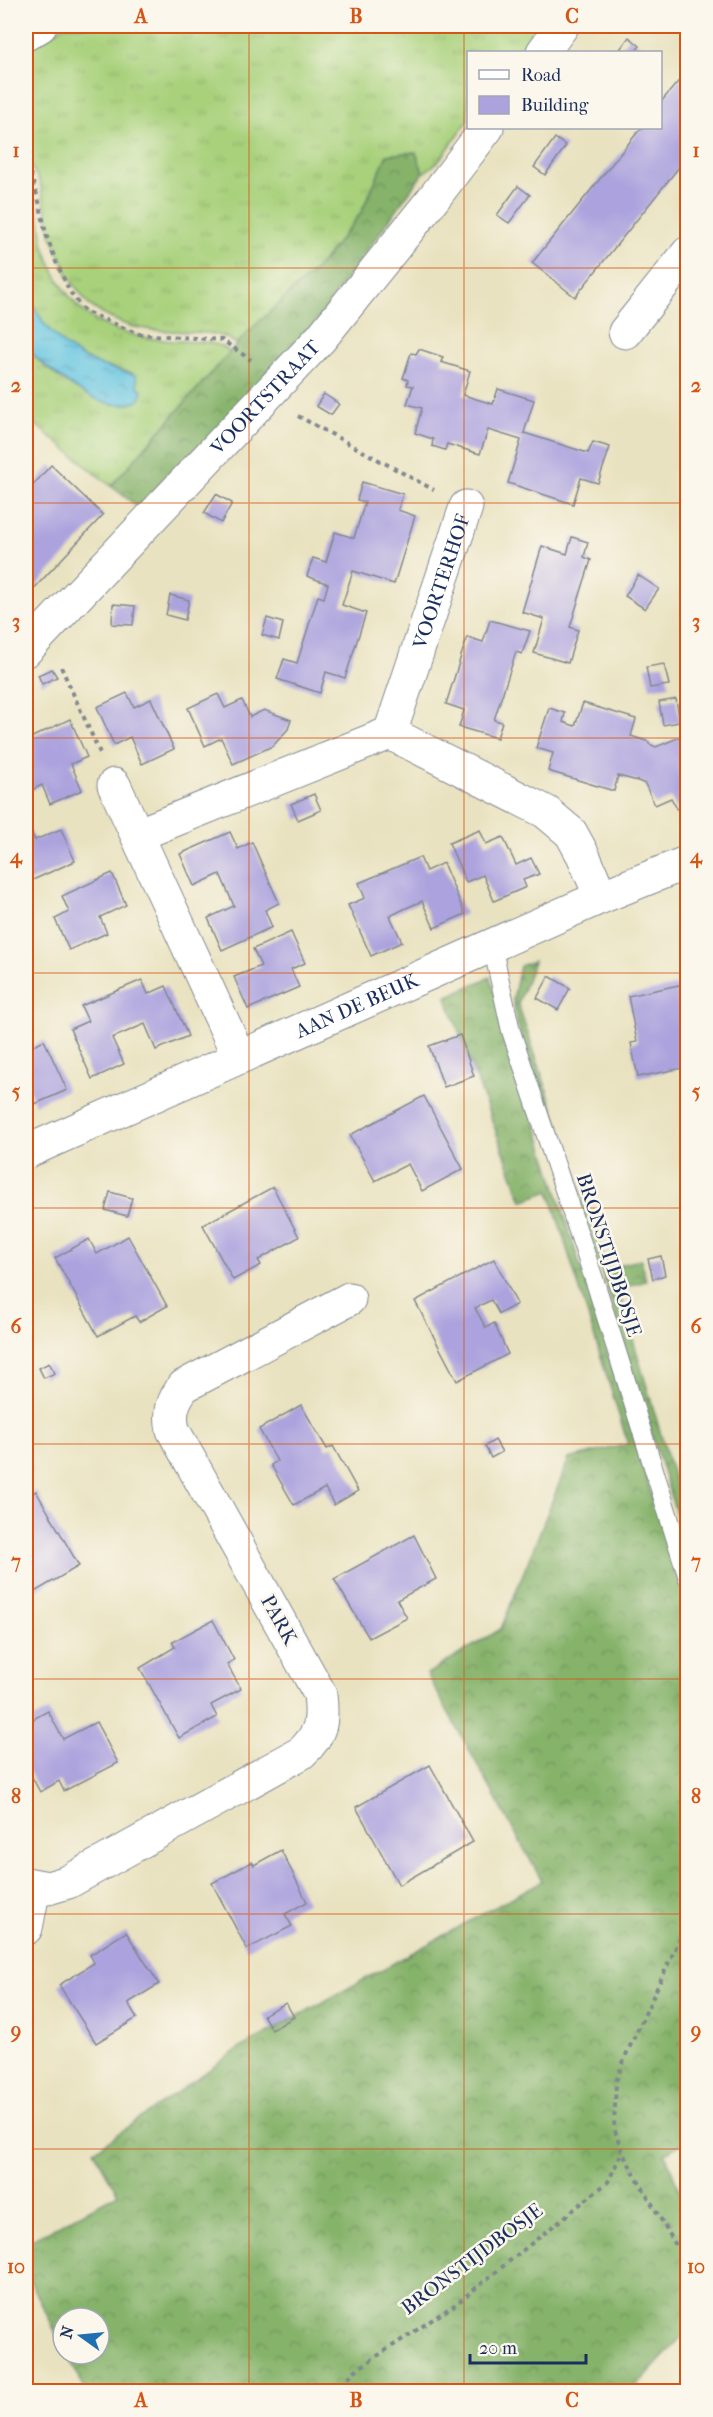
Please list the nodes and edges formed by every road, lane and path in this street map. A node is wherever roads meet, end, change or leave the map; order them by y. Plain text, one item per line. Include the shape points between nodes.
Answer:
1 (40, 26) edge
2 (562, 26) edge
3 (26, 34) edge
4 (544, 51) edge
5 (485, 129) edge
6 (26, 166) edge
7 (687, 253) edge
8 (625, 332) dead end
9 (273, 391) junction
10 (466, 507) joint
11 (35, 640) edge
12 (390, 733) junction
13 (114, 785) joint
14 (137, 835) junction
15 (687, 862) edge
16 (601, 897) junction
17 (492, 945) junction
18 (239, 1057) junction
19 (26, 1152) edge
20 (349, 1299) dead end
21 (687, 1578) edge
22 (30, 1886) edge
23 (687, 1921) edge
24 (26, 1928) edge
25 (622, 2152) junction
26 (687, 2266) edge
27 (337, 2391) edge

1 - 3 street
2 - 4 street
5 - 9 street, VOORTSTRAAT via 321,338
6 - 9 path, VOORTERHOF via 56,262 84,311 139,334 222,340
7 - 8 street
9 - 10 path, VOORTERHOF
9 - 11 street, VOORTSTRAAT
10 - 12 street, VOORTERHOF
11 - 13 path
12 - 14 street
12 - 16 street via 546,812 571,833
13 - 14 street
14 - 18 street
15 - 16 street, AAN DE BEUK
16 - 17 street, AAN DE BEUK
17 - 18 street, AAN DE BEUK
17 - 21 lane, BRONSTIJDBOSJE via 511,1031 596,1285
18 - 19 street, AAN DE BEUK
20 - 22 street, PARK via 184,1386 177,1395 171,1418 173,1430 320,1694 321,1726 314,1741 301,1753 68,1882 48,1888
22 - 24 street, PARK
23 - 25 path via 616,2081 614,2128
25 - 26 path
25 - 27 path, BRONSTIJDBOSJE via 608,2182 456,2304 353,2372

